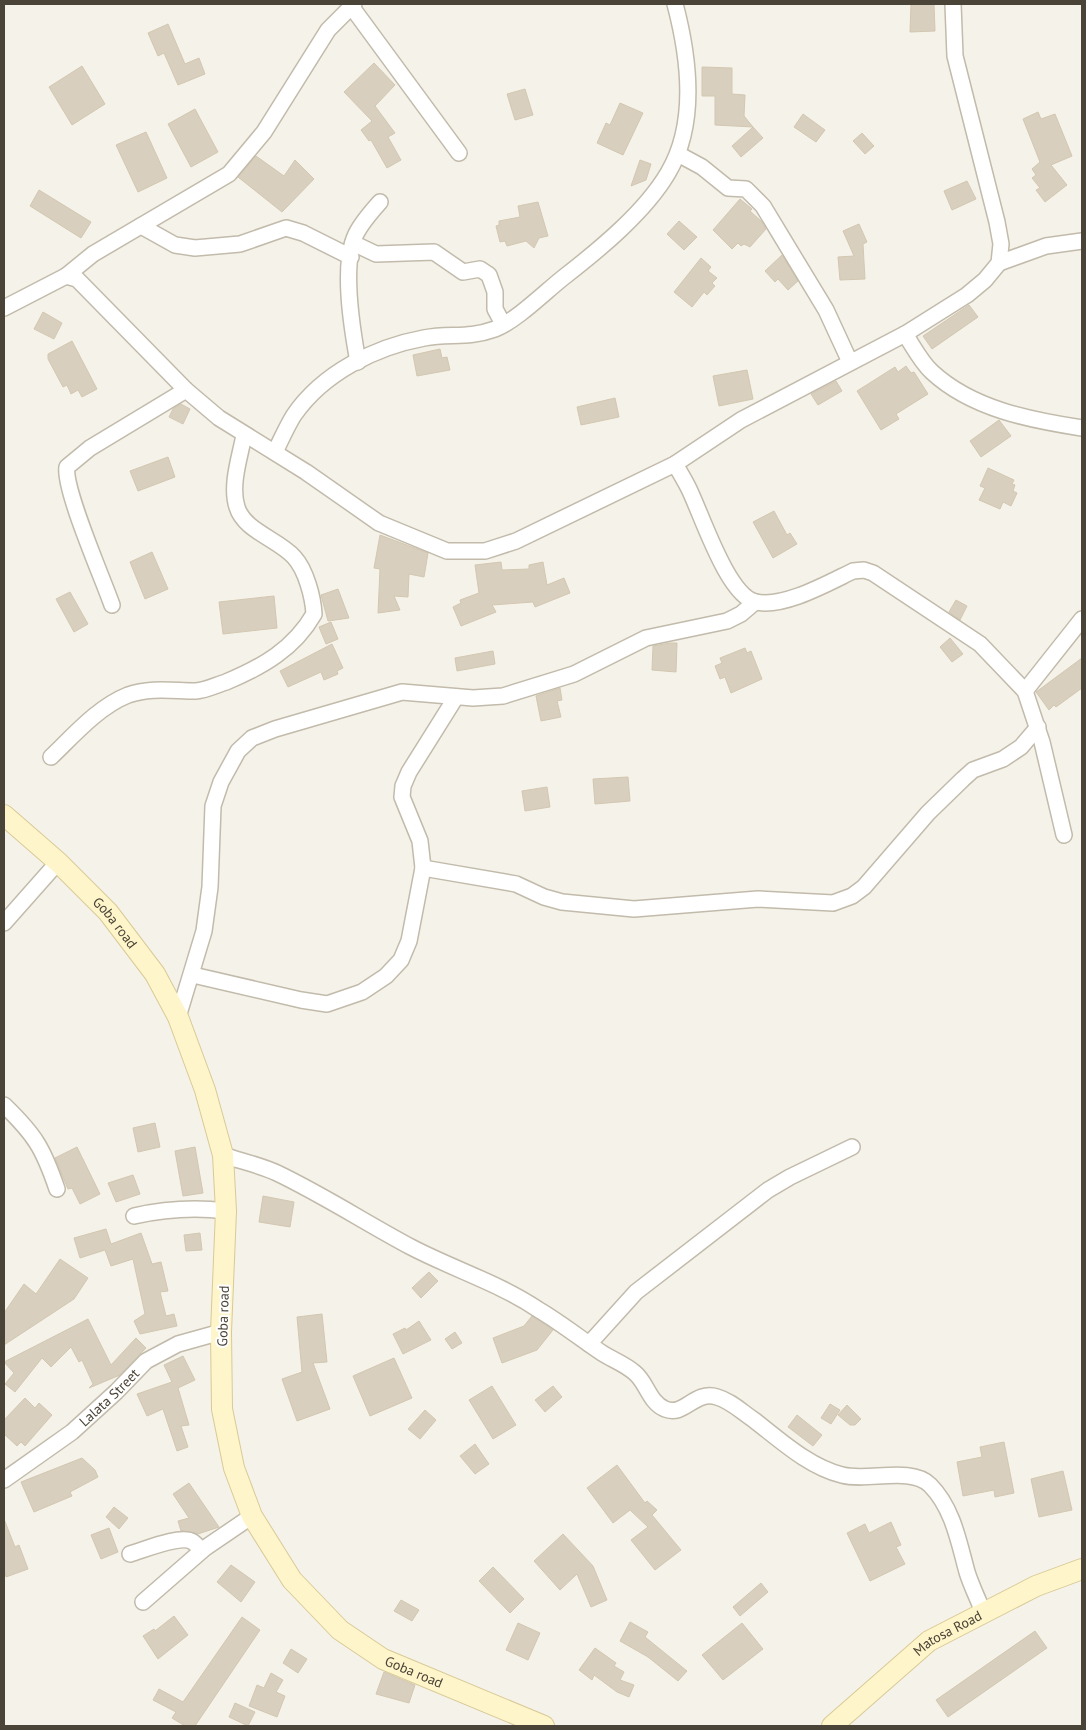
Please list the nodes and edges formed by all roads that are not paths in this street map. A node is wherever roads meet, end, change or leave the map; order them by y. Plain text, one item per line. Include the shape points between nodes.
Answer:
1 (675, 4) edge
2 (953, 4) edge
3 (353, 5) edge
4 (458, 153) dead end
5 (678, 154) junction
6 (380, 202) dead end
7 (141, 226) junction
8 (1082, 241) edge
9 (352, 250) junction
10 (999, 263) junction
11 (66, 276) junction
12 (4, 308) edge
13 (503, 324) junction
14 (905, 334) junction
15 (358, 362) junction
16 (850, 362) junction
17 (186, 390) junction
18 (1082, 428) edge
19 (244, 435) junction
20 (275, 452) junction
21 (675, 464) junction
22 (755, 602) junction
23 (112, 605) dead end
24 (1082, 619) edge
25 (1025, 691) junction
26 (456, 696) junction
27 (1038, 727) junction
28 (51, 757) dead end
29 (4, 815) edge
30 (1064, 835) dead end
31 (58, 862) junction
32 (423, 868) junction
33 (4, 923) edge
34 (193, 974) junction
35 (178, 1017) junction
36 (4, 1105) edge
37 (852, 1147) dead end
38 (223, 1155) junction
39 (57, 1189) dead end
40 (226, 1211) junction
41 (134, 1216) dead end
42 (221, 1332) junction
43 (589, 1344) junction
44 (4, 1480) edge
45 (252, 1516) junction
46 (201, 1551) junction
47 (130, 1554) dead end
48 (1082, 1569) edge
49 (143, 1602) dead end
50 (983, 1612) junction
51 (544, 1726) edge
52 (832, 1726) edge

1 - 5 street via 689,76 686,117
2 - 10 street via 955,56 997,222 1001,244
3 - 4 street
3 - 7 street via 328,30 264,132 239,164 229,174
5 - 13 street via 668,174 609,242
5 - 16 street via 702,167 728,188 746,189 763,206 826,310
6 - 9 street via 362,224
7 - 9 street via 175,245 195,248 240,244 286,228
7 - 11 street via 93,254
8 - 10 street via 1046,246
9 - 13 street via 376,254 434,252 464,272 480,269 489,275 495,292 495,310
9 - 15 street via 349,306
10 - 14 street via 967,295
11 - 12 street
11 - 17 street via 77,279 98,298
13 - 15 street via 471,336 417,340
14 - 16 street
14 - 18 street via 931,371 952,388 985,404 1034,421
15 - 20 street via 327,379 310,396 294,416
16 - 21 street via 741,420
17 - 19 street
17 - 23 street via 90,448 67,467 72,497
19 - 20 street
19 - 28 street via 236,475 237,508 244,519 281,545 300,565 314,614 304,632 285,650 248,674 213,687 198,691 140,692 126,696 97,714
20 - 21 street via 379,523 447,551 466,553 485,552 516,541
21 - 22 street via 725,569 740,592
22 - 25 street via 777,602 853,571 864,570 980,644
22 - 26 street via 742,614 727,621 646,638 574,674 503,696
24 - 25 street
25 - 27 street
26 - 32 street via 403,786 402,797 420,841
26 - 34 street via 402,692 275,729 252,738 238,751 221,782 213,806 210,887 204,931
27 - 30 street
27 - 32 street via 1021,747 1009,755 973,770 928,813 864,887 833,903 758,899 634,909 562,902 516,884
29 - 31 street, Goba road
31 - 33 street
31 - 35 street, Goba road via 108,912 155,974
32 - 34 street via 409,941 401,960 386,976 362,992 327,1004
34 - 35 street
35 - 38 street, Goba road via 205,1090
36 - 39 street via 33,1135 45,1154
37 - 43 street via 768,1190 636,1292
38 - 40 street, Goba road
38 - 43 street via 275,1172 322,1196 413,1248 537,1308
40 - 41 street via 198,1208 159,1210
40 - 42 street, Goba road
42 - 44 street, Lalata Street via 178,1344 146,1360 72,1432
42 - 45 street, Goba road via 222,1409 234,1468
43 - 50 street via 636,1374 654,1401 665,1409 676,1411 706,1395 718,1397 824,1469 860,1478 892,1475 929,1483 955,1526 967,1573
45 - 46 street
45 - 51 street, Goba road via 292,1580 340,1630 383,1659
46 - 47 street via 193,1542 186,1540
46 - 49 street
48 - 50 street, Matosa Road via 1036,1586
50 - 52 street, Matosa Road via 929,1641

